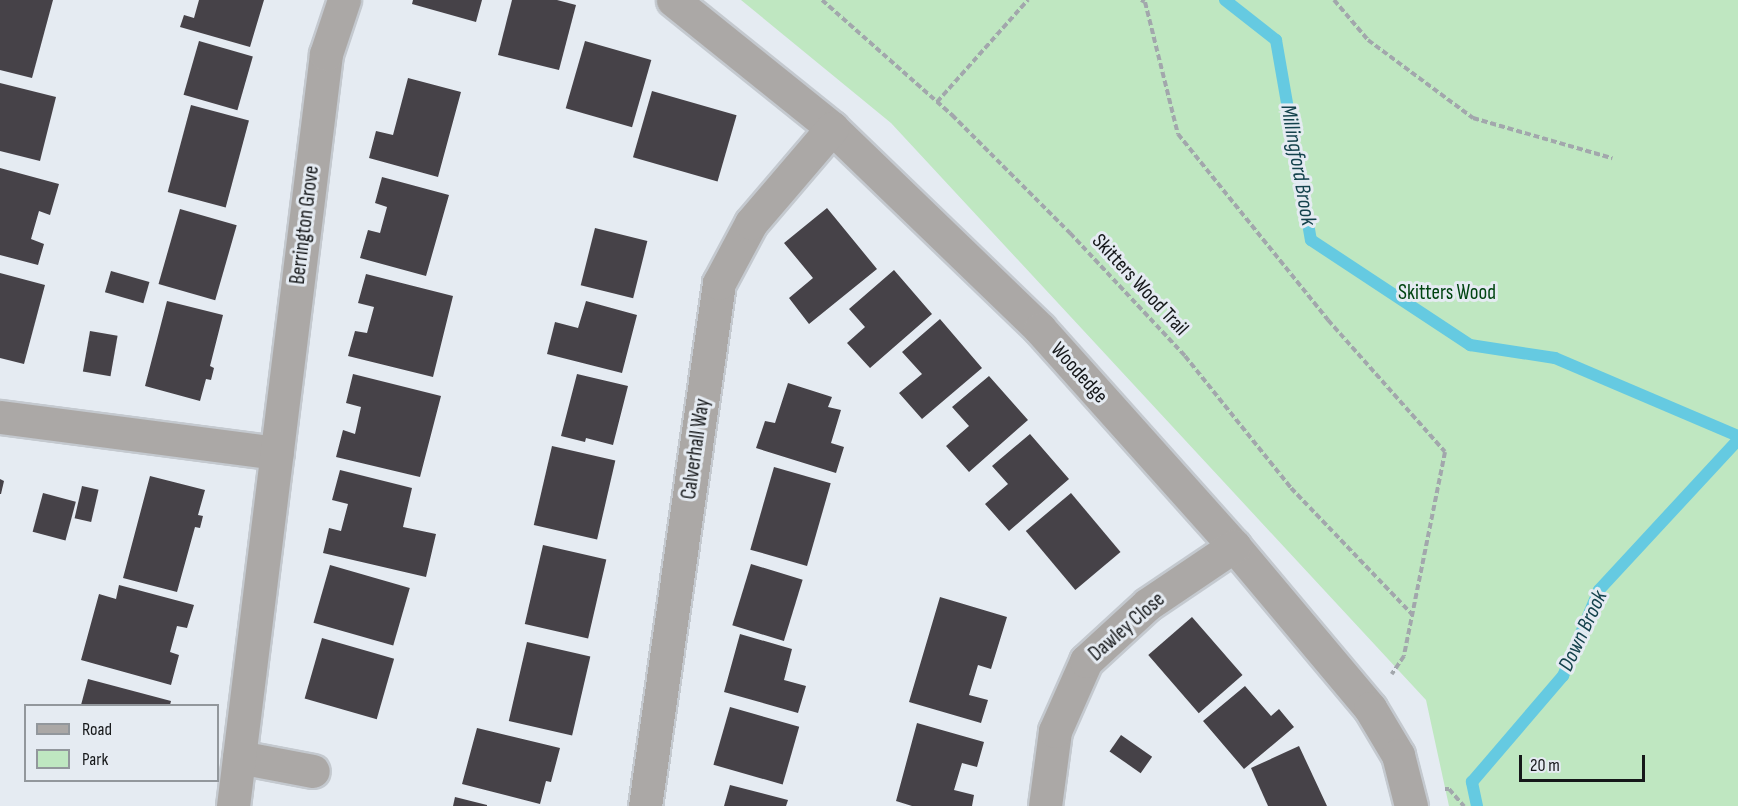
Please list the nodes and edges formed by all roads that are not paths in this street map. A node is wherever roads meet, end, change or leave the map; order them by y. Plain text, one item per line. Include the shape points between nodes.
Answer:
1 (344, 0) edge
2 (673, 0) edge
3 (832, 128) junction
4 (0, 417) edge
5 (277, 453) junction
6 (1234, 546) junction
7 (239, 757) junction
8 (313, 771) dead end
9 (233, 806) edge
10 (645, 806) edge
11 (1045, 806) edge
12 (1411, 806) edge

1 - 5 street, Berrington Grove via 326,54
2 - 3 street, Woodedge
3 - 6 street, Woodedge via 1040,329
3 - 10 street, Calverhall Way via 752,223 719,283
4 - 5 street
5 - 7 street, Berrington Grove
6 - 11 street, Dawley Close via 1148,604 1086,661 1055,731
6 - 12 street, Woodedge via 1370,708 1398,755
7 - 8 street
7 - 9 street, Berrington Grove

